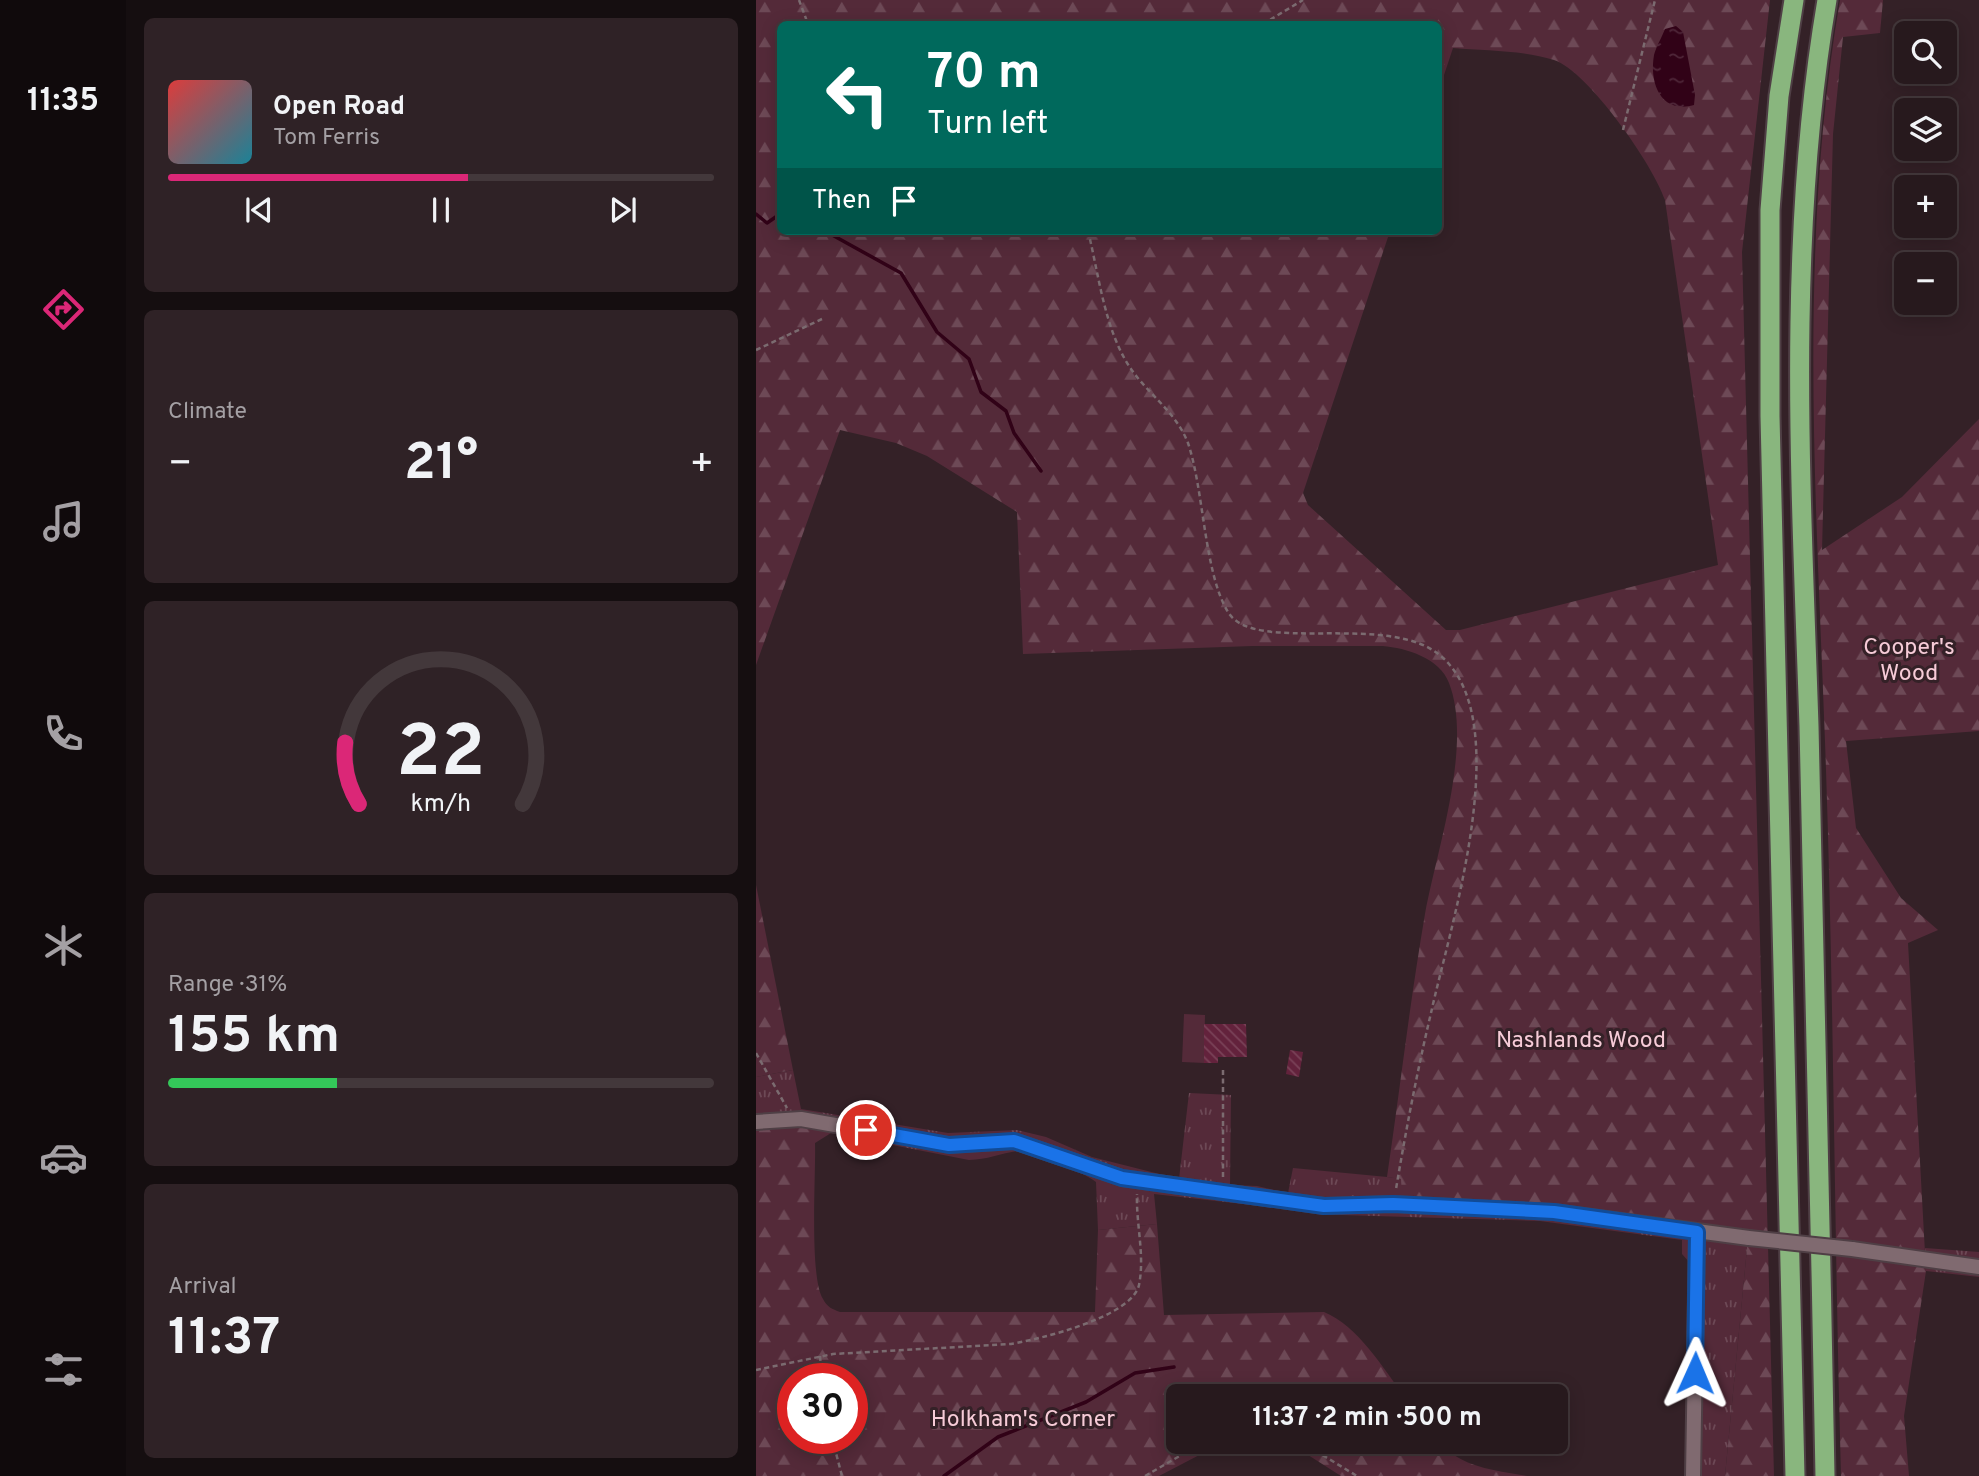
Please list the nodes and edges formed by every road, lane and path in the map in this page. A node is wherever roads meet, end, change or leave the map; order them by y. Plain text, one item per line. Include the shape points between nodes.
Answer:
1 (799, 0) edge
2 (1303, 0) edge
3 (1655, 0) edge
4 (1794, 0) edge
5 (1827, 0) edge
6 (807, 21) edge
7 (1268, 21) edge
8 (1623, 130) dead end
9 (1089, 235) edge
10 (822, 320) dead end
11 (756, 350) edge
12 (756, 1053) edge
13 (1223, 1070) dead end
14 (792, 1119) junction
15 (756, 1122) edge
16 (1137, 1181) junction
17 (1223, 1192) junction
18 (1393, 1204) junction
19 (1697, 1232) junction
20 (1979, 1267) edge
21 (820, 1356) junction
22 (821, 1363) edge
23 (756, 1370) edge
24 (836, 1454) edge
25 (1183, 1454) edge
26 (1321, 1454) edge
27 (842, 1476) edge
28 (1145, 1476) edge
29 (1357, 1476) edge
30 (1693, 1476) edge
31 (1795, 1476) edge
32 (1825, 1476) edge

1 - 6 path
2 - 7 path
3 - 8 path
4 - 31 highway via 1779,96 1770,210 1770,416
5 - 32 highway via 1812,97 1802,226 1801,416
9 - 18 path via 1119,348 1134,373 1179,421 1188,443 1219,589 1233,620 1254,630 1367,633 1417,640 1444,657 1460,681 1468,706 1476,779 1470,844 1410,1104
10 - 11 path
12 - 14 path
13 - 17 path
14 - 15 street
14 - 16 street via 941,1144 1014,1141
16 - 17 street
16 - 21 path via 1141,1263 1138,1288 1126,1304 1023,1342
17 - 18 street via 1324,1206
18 - 19 street via 1554,1212
19 - 20 street, bridge
19 - 30 street
21 - 22 path
21 - 23 path
24 - 27 path
25 - 28 path
26 - 29 path

